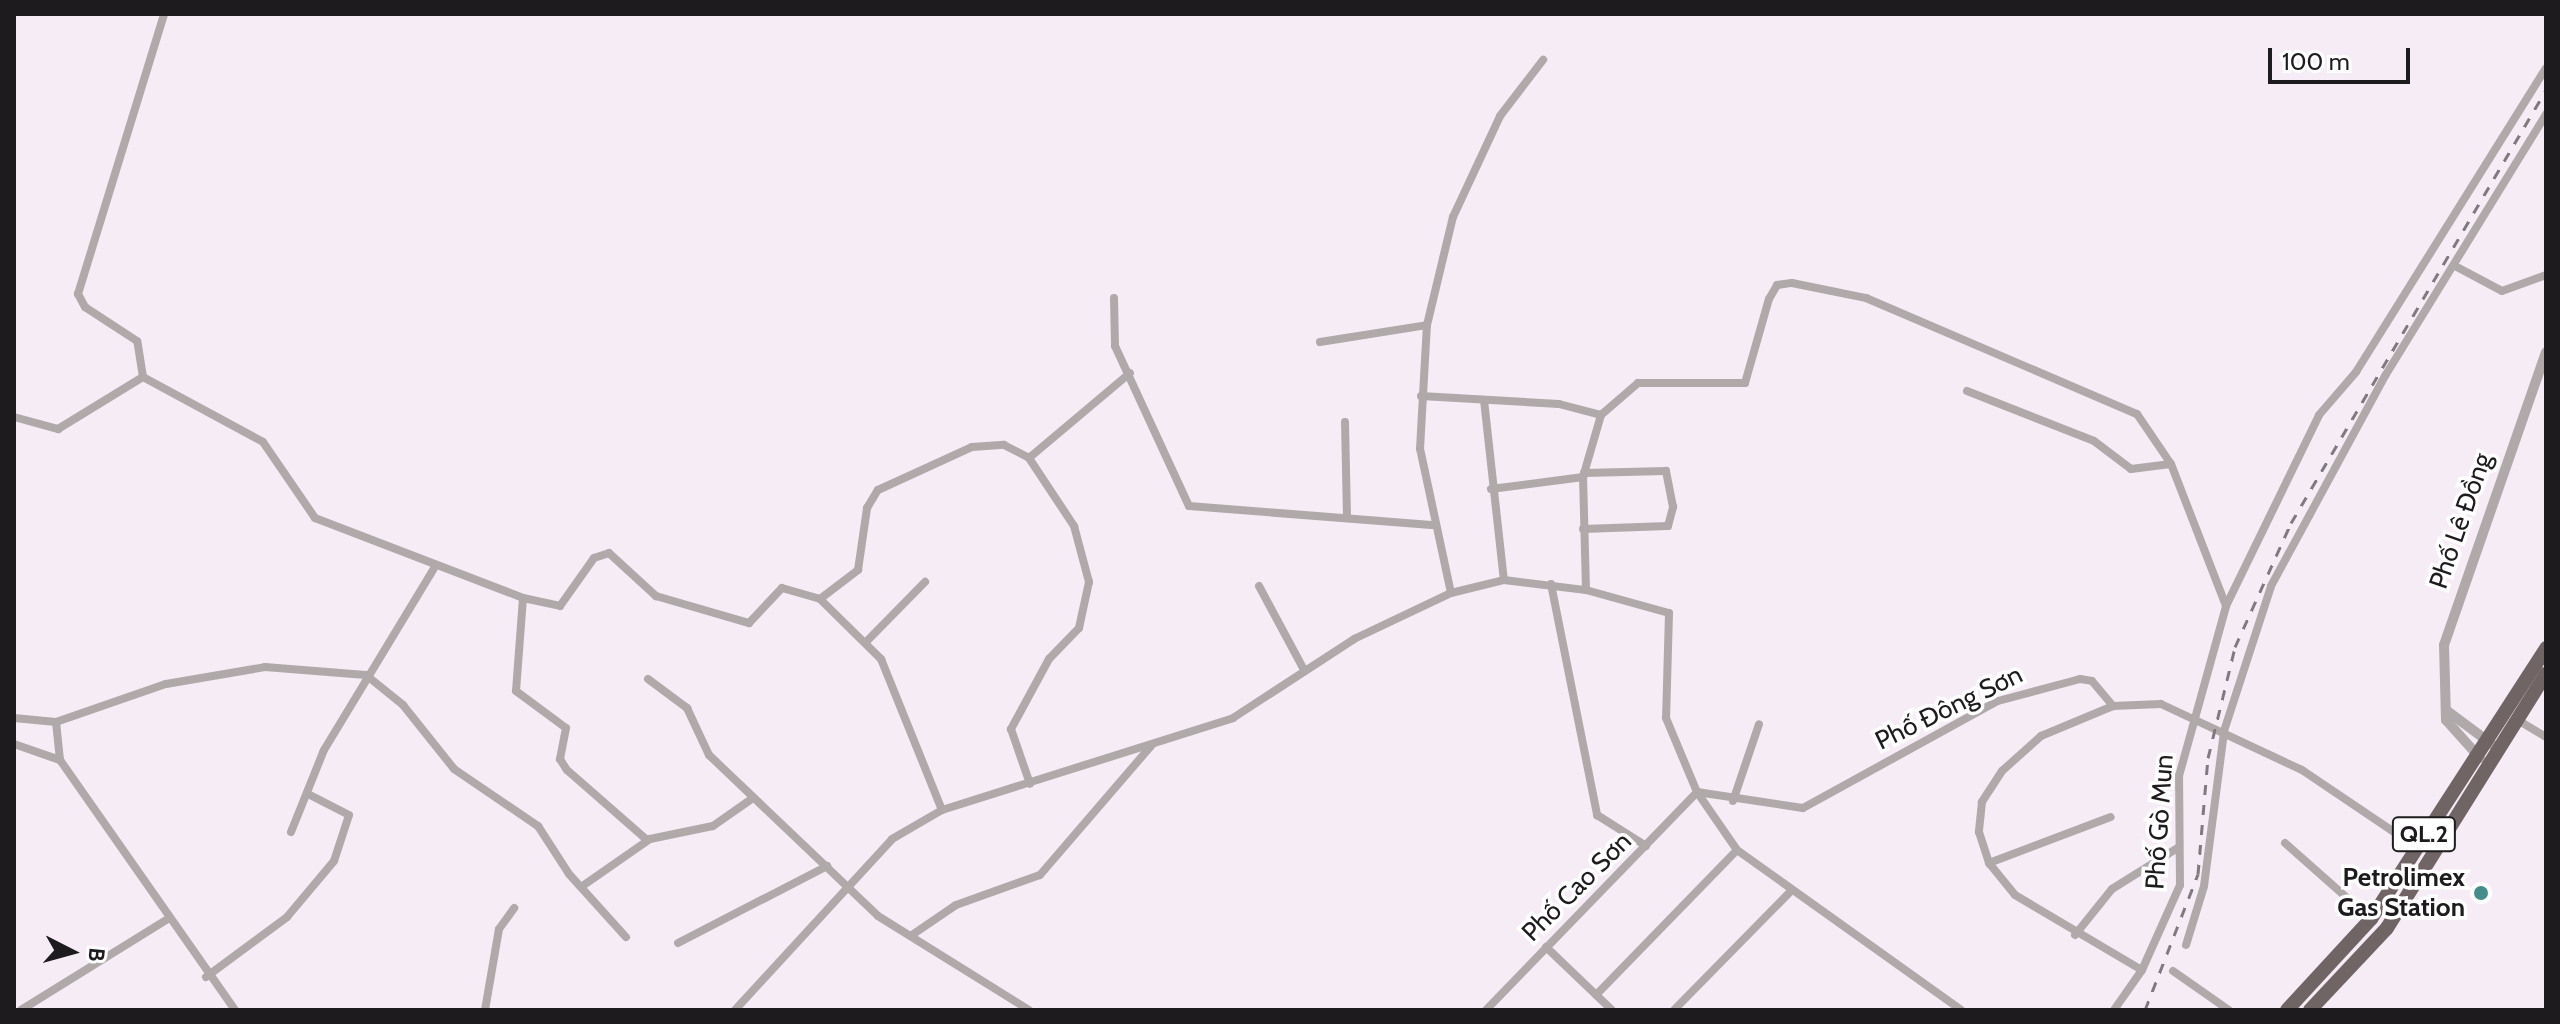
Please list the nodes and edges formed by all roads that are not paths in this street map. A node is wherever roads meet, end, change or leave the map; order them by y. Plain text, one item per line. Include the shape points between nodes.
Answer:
1 (164, 14) edge
2 (1543, 60) dead end
3 (2546, 68) edge
4 (2546, 114) edge
5 (2455, 266) junction
6 (2546, 275) edge
7 (1114, 298) dead end
8 (1427, 325) junction
9 (1320, 342) dead end
10 (2546, 352) edge
11 (2543, 368) edge
12 (1130, 373) junction
13 (143, 377) junction
14 (1967, 391) dead end
15 (1421, 396) junction
16 (1484, 400) junction
17 (1601, 415) junction
18 (14, 417) edge
19 (1345, 422) dead end
20 (1029, 458) junction
21 (2171, 464) junction
22 (1583, 475) junction
23 (1491, 489) junction
24 (1347, 514) junction
25 (1431, 525) junction
26 (1583, 529) junction
27 (436, 565) junction
28 (1504, 580) junction
29 (925, 582) dead end
30 (1551, 584) junction
31 (1259, 586) dead end
32 (1586, 590) junction
33 (1451, 593) junction
34 (523, 598) junction
35 (820, 599) junction
36 (2226, 606) junction
37 (867, 641) junction
38 (2546, 648) edge
39 (1303, 668) junction
40 (2546, 674) edge
41 (366, 675) junction
42 (648, 679) dead end
43 (2113, 706) junction
44 (2445, 709) junction
45 (2192, 717) junction
46 (14, 718) edge
47 (2516, 719) junction
48 (56, 722) junction
49 (1759, 724) dead end
50 (2224, 731) junction
51 (2546, 737) edge
52 (2482, 739) junction
53 (14, 744) edge
54 (1152, 745) junction
55 (2497, 748) junction
56 (2473, 753) junction
57 (60, 760) junction
58 (2488, 764) junction
59 (1030, 784) junction
60 (1697, 792) junction
61 (308, 794) junction
62 (753, 798) junction
63 (1733, 801) junction
64 (942, 810) junction
65 (2111, 817) dead end
66 (291, 832) dead end
67 (647, 840) junction
68 (2285, 843) dead end
69 (1646, 846) junction
70 (2179, 847) junction
71 (2416, 847) junction
72 (1737, 850) junction
73 (1989, 863) junction
74 (827, 866) junction
75 (581, 887) junction
76 (848, 890) junction
77 (1791, 891) junction
78 (514, 908) dead end
79 (2371, 919) junction
80 (166, 920) junction
81 (912, 935) junction
82 (2075, 935) junction
83 (626, 937) dead end
84 (678, 943) dead end
85 (2186, 945) dead end
86 (1546, 947) junction
87 (2142, 970) junction
88 (2173, 971) dead end
89 (206, 977) junction
90 (1596, 995) junction
91 (1495, 1001) junction
92 (2316, 1008) edge
93 (21, 1010) edge
94 (235, 1010) edge
95 (485, 1010) edge
96 (735, 1010) edge
97 (1029, 1010) edge
98 (1486, 1010) edge
99 (1505, 1010) edge
100 (1612, 1010) edge
101 (1674, 1010) edge
102 (1961, 1010) edge
103 (2114, 1010) edge
104 (2229, 1010) edge
105 (2287, 1010) edge

1 - 13 street via 78,294 85,307 137,341
2 - 8 street via 1500,116 1453,217
3 - 36 street, Phố Gò Mun via 2356,372 2319,415
4 - 5 street
5 - 6 street via 2502,291
5 - 50 street via 2300,526 2257,622
7 - 12 street via 1111,329
8 - 9 street
8 - 15 street
10 - 11 street, Phố Lê Đồng
11 - 44 street, Phố Lê Đồng via 2447,632
12 - 20 street
12 - 24 street via 1189,506 1294,517
13 - 18 street via 58,429
13 - 27 street via 263,442 315,518
14 - 21 street via 2094,441 2131,469
15 - 16 street
15 - 25 street
16 - 17 street
16 - 23 street
17 - 21 street via 1638,383 1745,383 1769,299 1777,285 1792,283 1866,298 2098,394 2147,422
17 - 22 street
19 - 24 street
20 - 35 street via 1004,445 972,447 878,490 867,508 858,570
20 - 59 street via 1074,526 1089,582 1079,628 1049,659 1011,729
21 - 36 street
22 - 23 street
22 - 26 street
22 - 26 street via 1666,471 1673,507 1668,526
23 - 28 street
24 - 25 street
25 - 33 street
26 - 32 street
27 - 34 street
27 - 41 street
28 - 30 street
28 - 33 street
29 - 37 street
30 - 32 street
30 - 69 street via 1597,815
31 - 39 street
32 - 60 street via 1669,613 1666,718
33 - 39 street
34 - 35 street via 560,606 594,558 609,553 656,596 749,623 782,588
34 - 67 street via 516,691 566,728 560,759 567,770
35 - 37 street
36 - 45 street, Phố Gò Mun
37 - 64 street via 881,659
38 - 52 highway, QL.2
39 - 54 street via 1233,718
40 - 47 highway, QL.2
41 - 48 street via 289,666 217,674
41 - 61 street via 324,750
41 - 75 street via 403,705 454,769 538,826
42 - 62 street via 687,708 709,755
43 - 45 street via 2161,704
43 - 63 street, Phố Đông Sơn via 2092,681 2059,680 1930,735 1815,804 1783,810
43 - 73 street via 2041,736 2002,771 1982,802 1979,832
44 - 52 street
44 - 56 street via 2451,729
45 - 50 street
45 - 70 street, Phố Gò Mun via 2179,776
46 - 48 street
47 - 51 street
47 - 55 highway, QL.2
48 - 57 street
49 - 63 street
50 - 71 street via 2302,770
50 - 85 street via 2204,886
52 - 55 street
52 - 56 highway, QL.2
53 - 57 street
54 - 59 street
54 - 81 street via 1040,875 956,905
55 - 58 highway, QL.2
56 - 58 street
56 - 71 highway, QL.2
57 - 80 street
58 - 92 highway, QL.2 via 2387,928
59 - 64 street
60 - 63 street, Phố Đông Sơn
60 - 69 street, Phố Cao Sơn
60 - 72 street
61 - 66 street
61 - 89 street via 349,815 334,861 287,917
62 - 67 street via 713,826
62 - 74 street
64 - 76 street via 892,839
65 - 73 street
67 - 75 street
68 - 79 street
69 - 86 street, Phố Cao Sơn
70 - 82 street via 2112,889
70 - 87 street, Phố Gò Mun via 2172,912
71 - 79 highway, QL.2
72 - 77 street
72 - 90 street
73 - 82 street via 2015,895
74 - 76 street
74 - 84 street
75 - 83 street
76 - 81 street
76 - 96 street
77 - 101 street
77 - 102 street
78 - 95 street via 499,929
79 - 105 highway, QL.2
80 - 89 street
80 - 93 street
81 - 97 street
82 - 87 street
86 - 90 street
86 - 91 street, Phố Cao Sơn
87 - 103 street, Phố Gò Mun
88 - 104 street
89 - 94 street
90 - 100 street
91 - 98 street, Phố Cao Sơn
91 - 99 street

